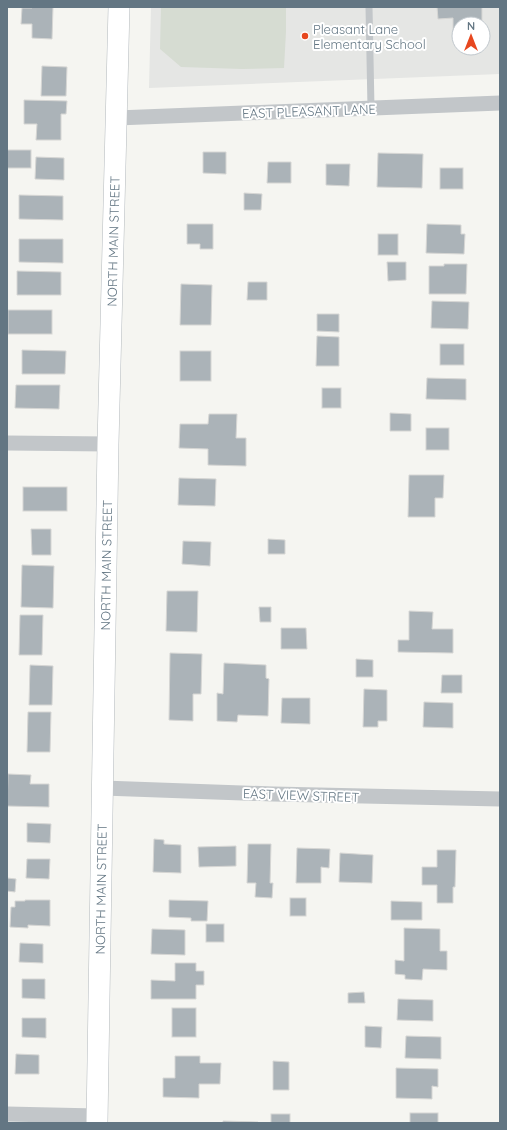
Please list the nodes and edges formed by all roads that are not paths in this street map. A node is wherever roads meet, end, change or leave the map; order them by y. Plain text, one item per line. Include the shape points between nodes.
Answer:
1 (120, 7) edge
2 (369, 7) edge
3 (500, 103) edge
4 (371, 108) junction
5 (117, 118) junction
6 (7, 443) edge
7 (108, 444) junction
8 (102, 788) junction
9 (500, 799) edge
10 (7, 1114) edge
11 (97, 1120) edge

1 - 5 street, NORTH MAIN STREET
2 - 4 lane
3 - 4 street, EAST PLEASANT LANE
4 - 5 street, EAST PLEASANT LANE
5 - 7 street, NORTH MAIN STREET
6 - 7 street
7 - 8 street, NORTH MAIN STREET
8 - 9 street, EAST VIEW STREET
8 - 11 street, NORTH MAIN STREET
10 - 11 street

